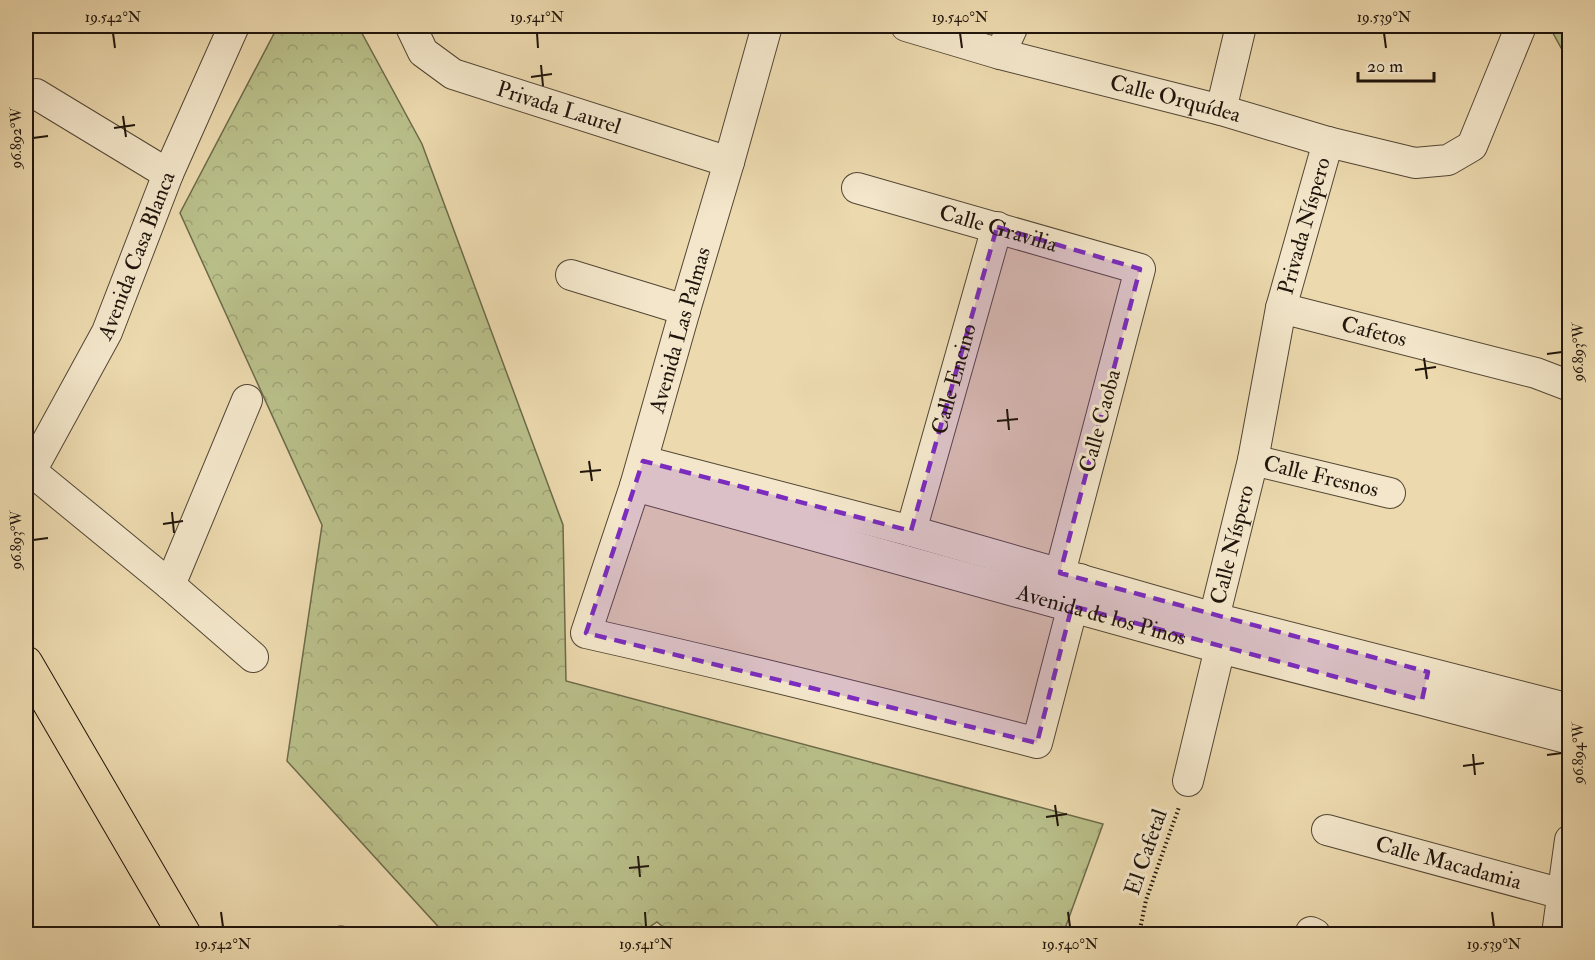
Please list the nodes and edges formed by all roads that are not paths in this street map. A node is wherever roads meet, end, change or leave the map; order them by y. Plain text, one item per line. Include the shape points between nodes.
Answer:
1 (234, 26) edge
2 (411, 26) edge
3 (767, 26) edge
4 (906, 26) edge
5 (1013, 26) edge
6 (1241, 26) edge
7 (1521, 26) edge
8 (1000, 54) junction
9 (36, 94) dead end
10 (1221, 110) junction
11 (1328, 142) junction
12 (729, 162) junction
13 (168, 174) junction
14 (857, 188) dead end
15 (997, 228) junction
16 (1140, 269) joint
17 (571, 275) dead end
18 (1281, 308) junction
19 (685, 310) junction
20 (1569, 386) edge
21 (247, 400) dead end
22 (1253, 460) junction
23 (639, 473) junction
24 (28, 474) edge
25 (1390, 493) dead end
26 (911, 531) junction
27 (170, 585) junction
28 (1070, 586) junction
29 (1214, 618) junction
30 (1220, 648) junction
31 (253, 657) dead end
32 (31, 684) edge
33 (1425, 686) junction
34 (1569, 709) edge
35 (1569, 739) edge
36 (1037, 743) joint
37 (1188, 780) road end
38 (1327, 830) dead end
39 (1569, 840) edge
40 (1566, 895) edge
41 (184, 934) edge
42 (1557, 934) edge

1 - 13 street, Avenida Casa Blanca
2 - 12 street, Privada Laurel via 423,52 453,74
3 - 12 street, Avenida Las Palmas
4 - 8 street, Calle Orquídea
5 - 8 street
6 - 10 street
7 - 11 street, Calle Orquídea via 1473,146 1448,160 1415,163
8 - 10 street, Calle Orquídea
9 - 13 street
10 - 11 street, Calle Orquídea
11 - 18 street, Privada Níspero
12 - 19 street, Avenida Las Palmas
13 - 24 street, Avenida Casa Blanca via 107,332
14 - 15 street, Calle Gravilia
15 - 16 street, Calle Gravilia
15 - 26 street, Calle Encino
16 - 28 street, Calle Caoba
17 - 19 street
18 - 20 street, Cafetos via 1536,373
18 - 22 street, Calle Níspero
19 - 23 street, Avenida Las Palmas
21 - 27 street
22 - 25 street, Calle Fresnos
22 - 29 street, Calle Níspero
23 - 26 street, Avenida de los Pinos
23 - 28 street, Avenida de los Pinos
23 - 36 street, Avenida Las Palmas via 586,633
24 - 27 street
26 - 28 street, Avenida de los Pinos
27 - 31 street
28 - 29 street, Avenida de los Pinos
28 - 30 street, Avenida de los Pinos
28 - 36 street, Calle Caoba
29 - 30 street, Calle Níspero
29 - 33 street, Avenida de los Pinos
30 - 33 street, Avenida de los Pinos
30 - 37 street, Calle Níspero
32 - 41 main road
33 - 34 street, Avenida de los Pinos
33 - 35 street, Avenida de los Pinos
38 - 40 street, Calle Macadamia
39 - 40 street
40 - 42 street

